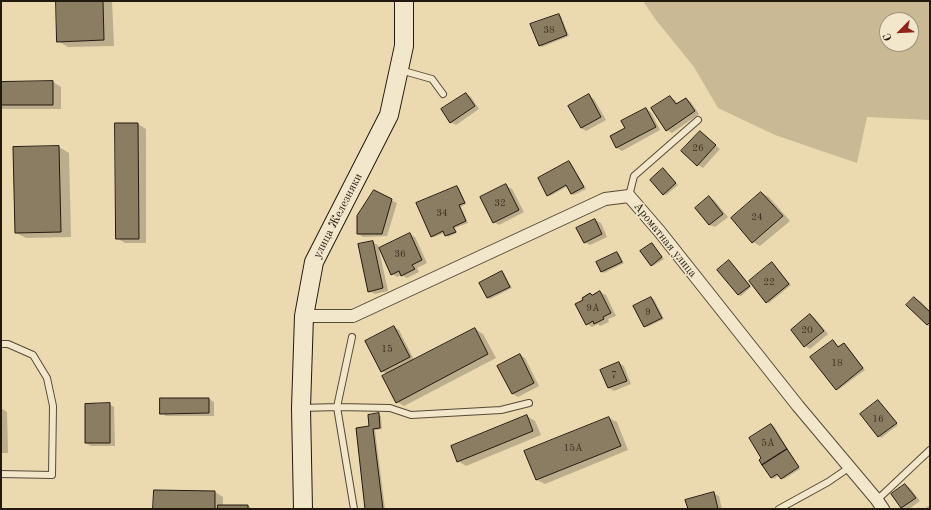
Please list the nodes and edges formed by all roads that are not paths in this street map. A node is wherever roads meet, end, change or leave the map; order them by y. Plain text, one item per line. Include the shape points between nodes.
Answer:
1 (404, 1) edge
2 (399, 69) junction
3 (443, 94) dead end
4 (698, 120) dead end
5 (629, 196) junction
6 (304, 316) junction
7 (352, 337) dead end
8 (1, 344) edge
9 (529, 403) dead end
10 (337, 407) junction
11 (300, 408) junction
12 (930, 450) edge
13 (850, 467) junction
14 (1, 474) edge
15 (880, 505) edge
16 (303, 509) edge
17 (354, 509) edge
18 (779, 509) edge

1 - 2 street, улица Железняки via 404,46
2 - 3 lane via 432,79
2 - 6 street, улица Железняки via 389,115 314,262
4 - 5 lane via 634,176
5 - 6 street, Ароматная улица via 605,199 353,316
5 - 13 street, Ароматная улица
6 - 11 street, улица Железняки
7 - 10 lane
8 - 14 lane via 8,344 33,355 48,378 53,406 52,475
9 - 10 lane via 501,410 411,414 390,408
10 - 11 lane
10 - 17 lane
11 - 16 street, улица Железняки
12 - 15 lane
13 - 15 street, Ароматная улица
13 - 18 lane

